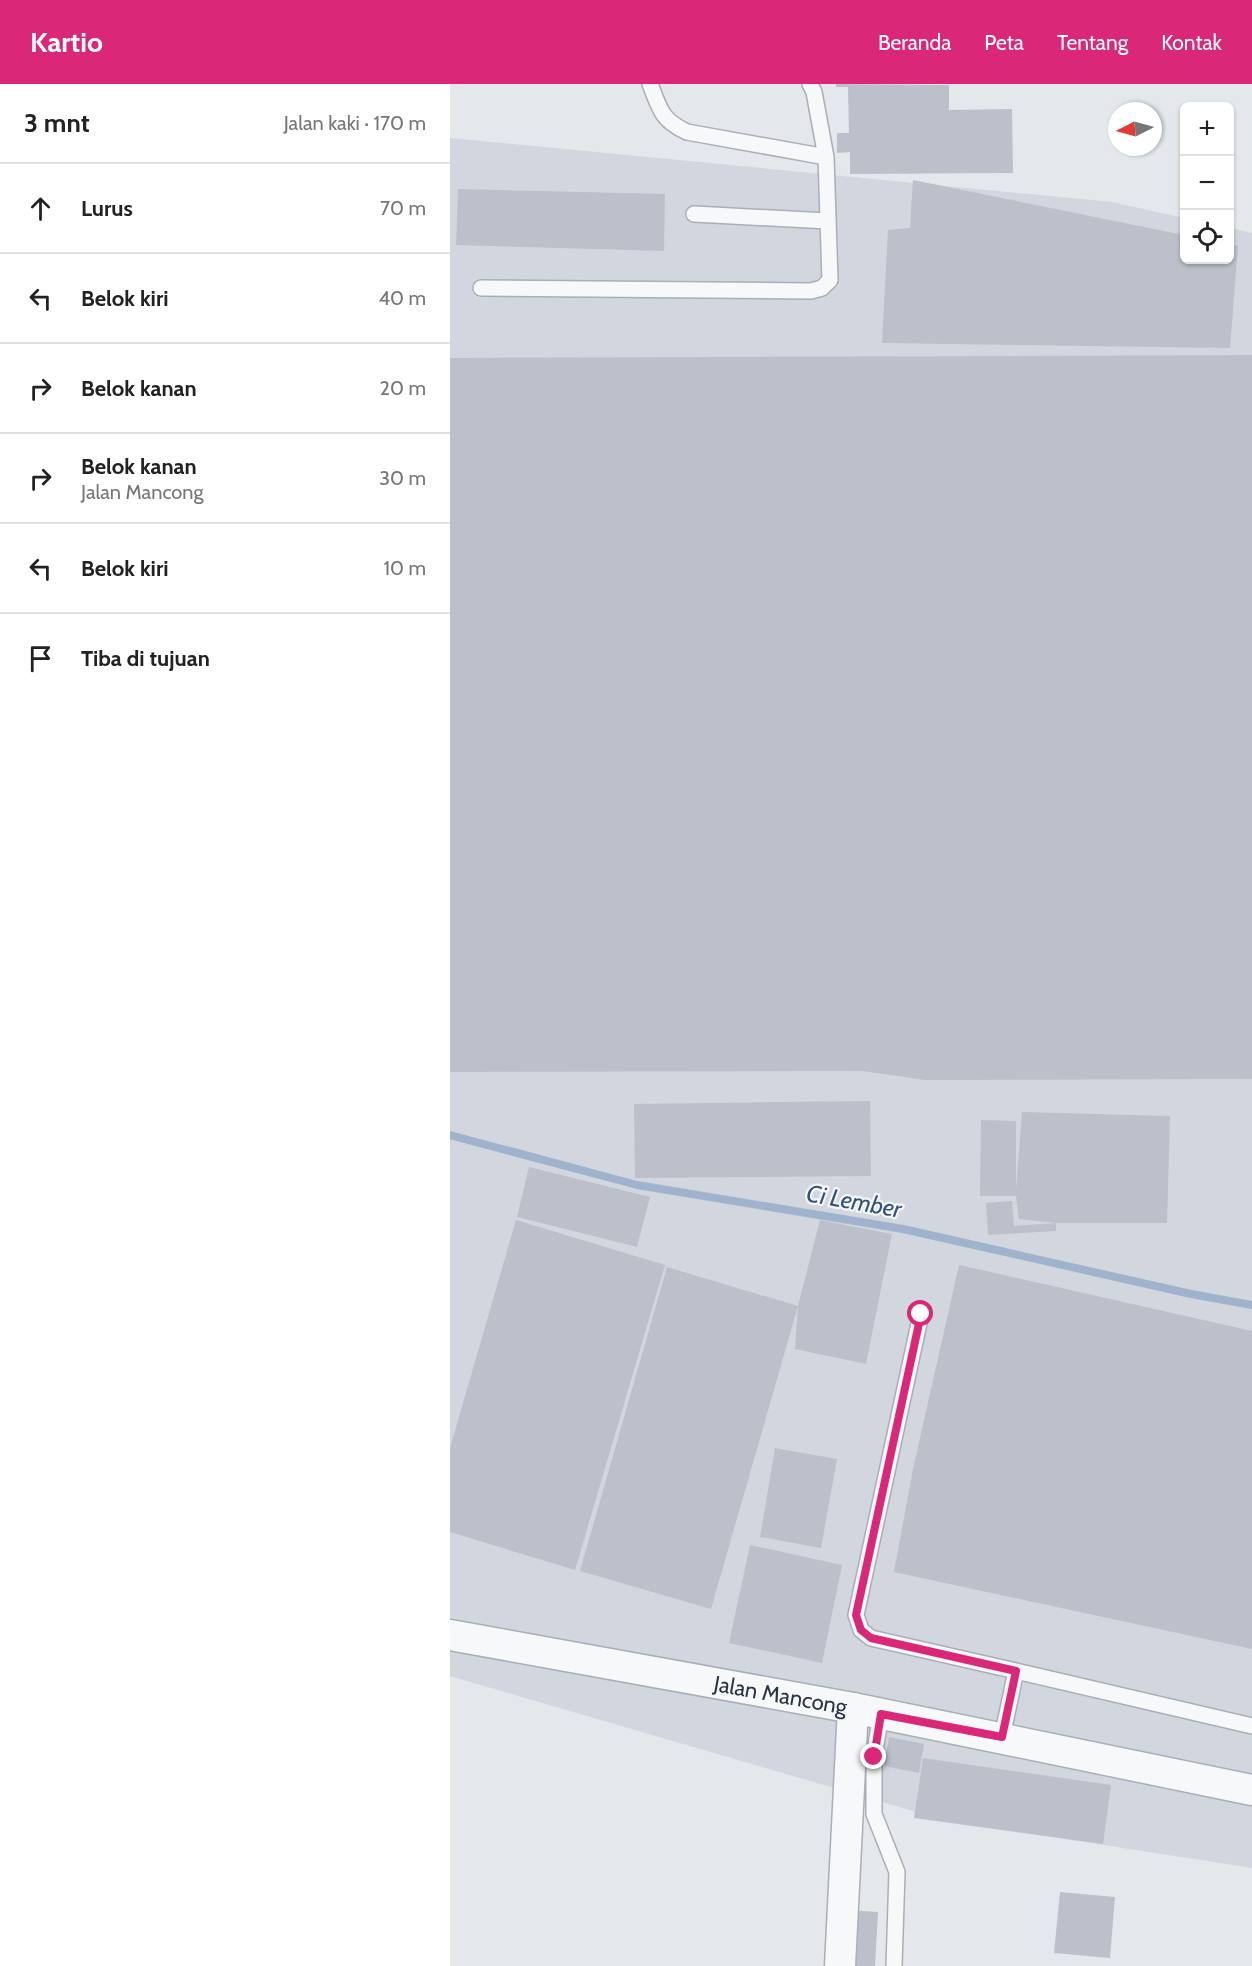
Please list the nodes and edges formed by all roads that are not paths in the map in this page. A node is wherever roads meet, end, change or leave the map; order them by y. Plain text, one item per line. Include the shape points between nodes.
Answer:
1 (650, 84) edge
2 (810, 84) edge
3 (826, 157) junction
4 (694, 214) dead end
5 (828, 221) junction
6 (481, 288) dead end
7 (921, 1314) dead end
8 (450, 1635) edge
9 (1016, 1671) junction
10 (867, 1711) junction
11 (1252, 1726) edge
12 (1002, 1737) junction
13 (1252, 1790) edge
14 (840, 1966) edge
15 (894, 1966) edge

1 - 3 lane via 663,116 687,132
2 - 3 lane
3 - 5 lane
4 - 5 lane
5 - 6 lane via 830,280 811,291
7 - 9 lane via 856,1615 861,1630 871,1638
8 - 10 street, Jalan Mancong
9 - 11 lane
9 - 12 lane
10 - 12 street, Jalan Mancong
10 - 14 street
10 - 15 lane via 874,1757 874,1814 897,1872
12 - 13 street, Jalan Mancong

